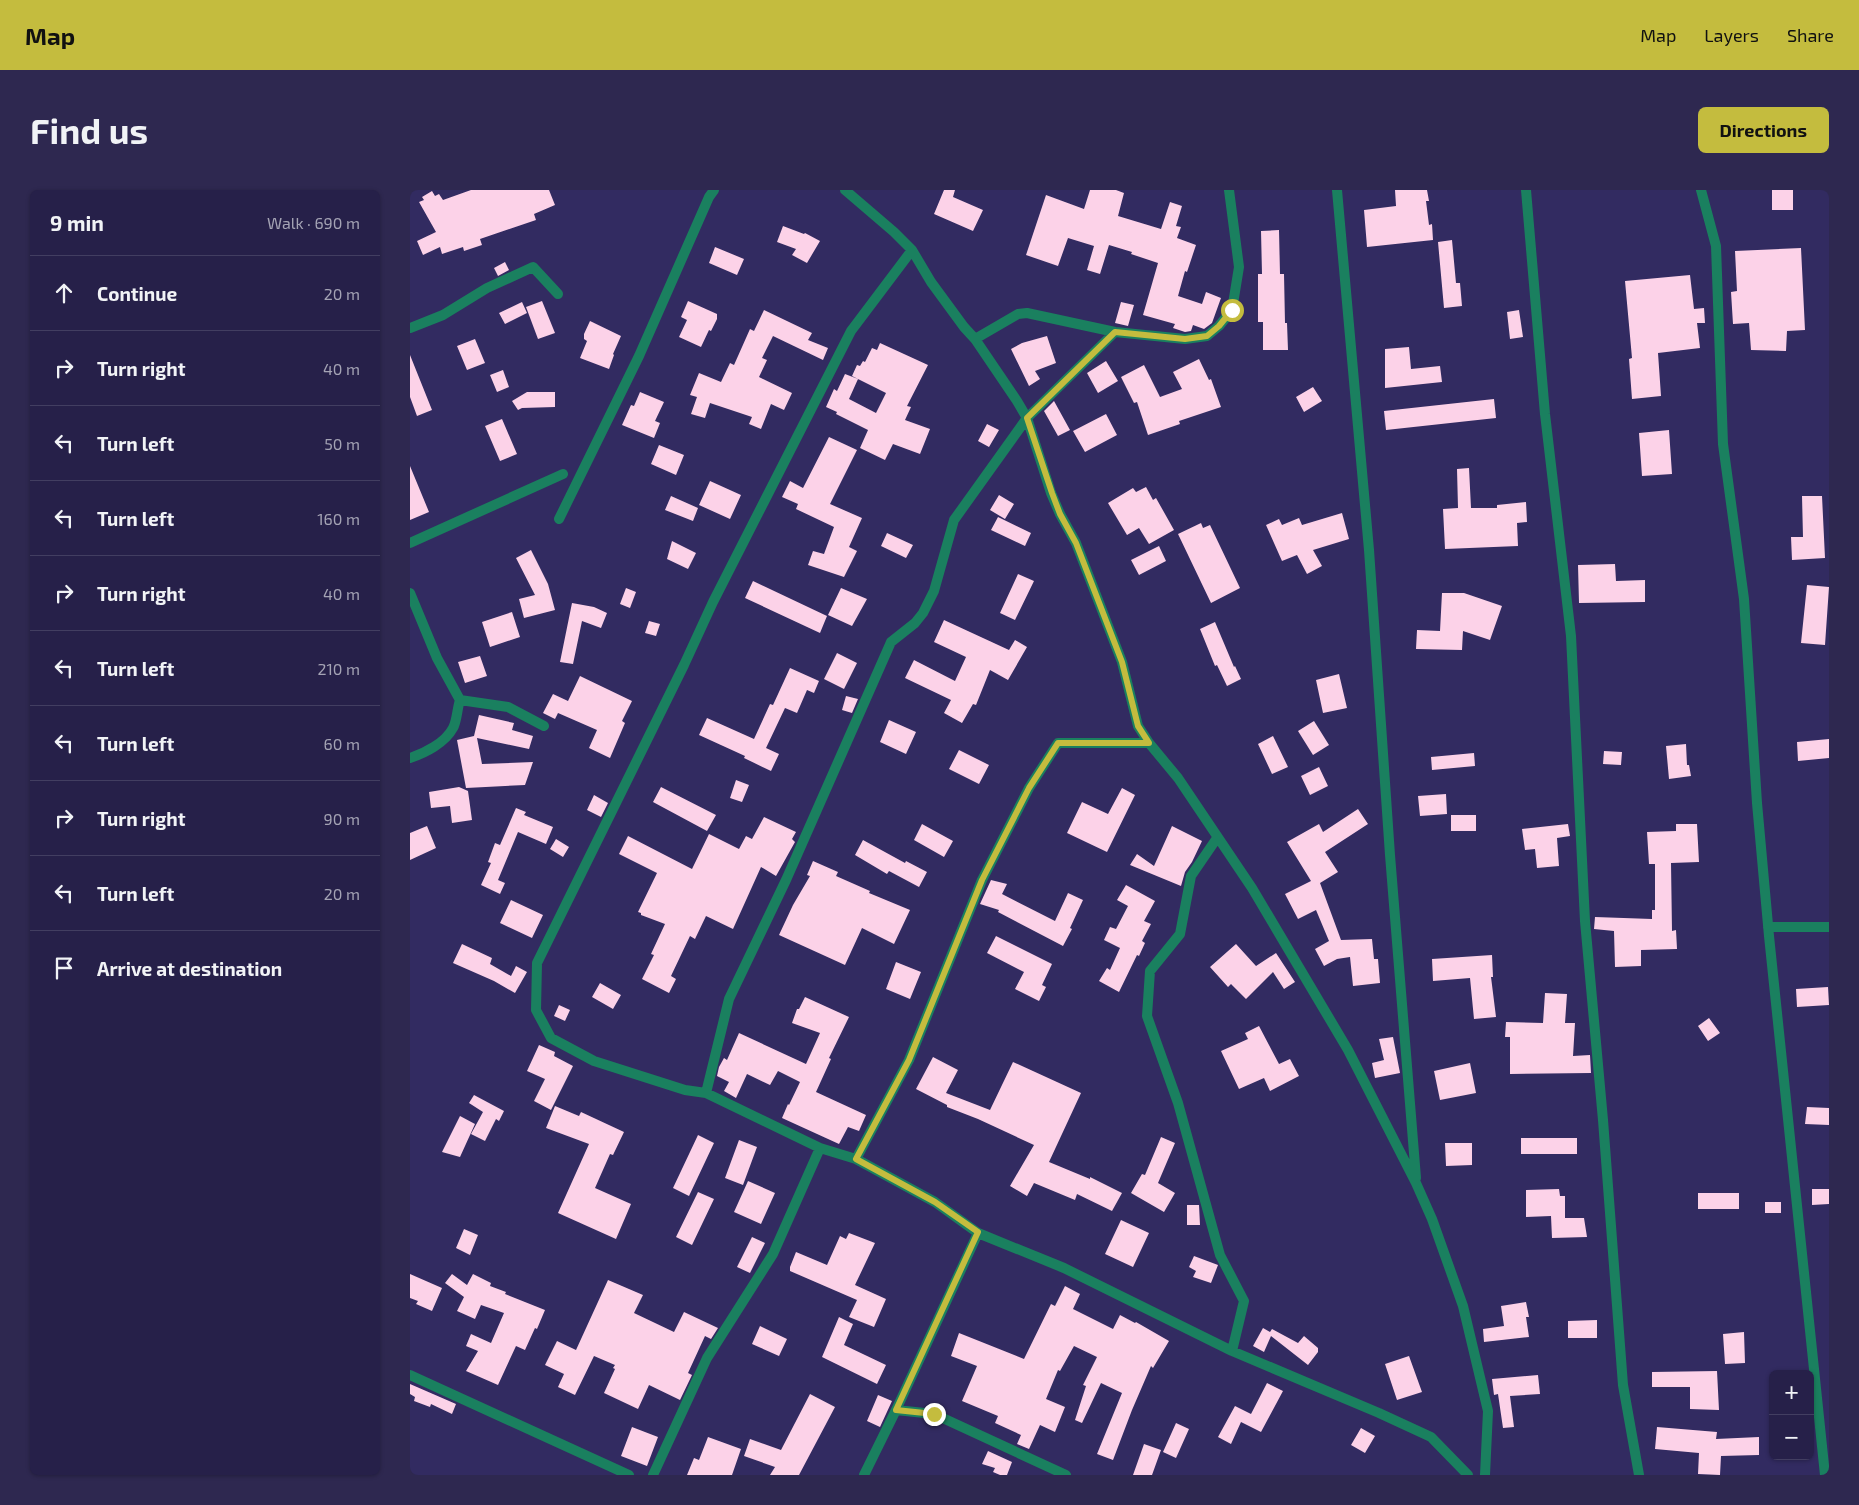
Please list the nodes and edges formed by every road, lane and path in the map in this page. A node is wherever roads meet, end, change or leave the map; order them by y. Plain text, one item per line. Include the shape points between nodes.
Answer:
1 (714, 190) edge
2 (845, 190) edge
3 (1229, 190) edge
4 (1337, 190) edge
5 (1526, 190) edge
6 (1702, 190) edge
7 (912, 250) junction
8 (558, 294) dead end
9 (410, 328) edge
10 (1115, 332) junction
11 (975, 339) junction
12 (1027, 418) junction
13 (563, 474) dead end
14 (559, 519) dead end
15 (410, 543) edge
16 (410, 593) edge
17 (460, 700) junction
18 (544, 726) dead end
19 (1149, 743) junction
20 (410, 758) edge
21 (1217, 838) junction
22 (1768, 926) junction
23 (1829, 927) edge
24 (706, 1093) junction
25 (820, 1148) junction
26 (856, 1159) junction
27 (1416, 1183) junction
28 (978, 1232) junction
29 (1232, 1351) junction
30 (410, 1375) edge
31 (896, 1410) junction
32 (629, 1475) edge
33 (653, 1475) edge
34 (864, 1475) edge
35 (1066, 1475) edge
36 (1468, 1475) edge
37 (1485, 1475) edge
38 (1639, 1475) edge
39 (1825, 1475) edge

1 - 14 street via 708,197 639,356
2 - 7 street
3 - 10 street via 1239,267 1232,310 1226,318 1207,336 1185,339
4 - 27 street via 1369,550
5 - 38 street via 1545,414 1571,636 1585,921 1623,1385
6 - 22 street via 1716,246 1723,444 1744,599
7 - 11 street via 931,282
7 - 24 street via 851,330 717,594 538,963 536,1010 551,1038 594,1061 685,1090
8 - 9 street via 533,266 487,288 443,315
10 - 11 street via 1027,313 1018,314
10 - 12 street
11 - 12 street
12 - 19 street via 1060,514 1076,543 1122,662 1138,726
12 - 24 street via 954,520 934,591 923,613 891,642 786,880 729,999
13 - 15 street
16 - 17 street via 437,658
17 - 18 street via 508,707
17 - 20 street via 453,728 423,754
19 - 21 street via 1178,778
19 - 26 street via 1058,743 1029,788 982,880 909,1060
21 - 27 street via 1252,888 1348,1050
21 - 29 street via 1191,876 1180,934 1150,971 1147,1016 1178,1103 1220,1255 1244,1302
22 - 23 street
22 - 39 street
24 - 25 street
25 - 26 street
25 - 33 street via 773,1254 707,1358
26 - 28 street via 935,1202
27 - 37 street via 1463,1306 1486,1402
28 - 29 street via 1064,1268
28 - 31 street
29 - 36 street via 1431,1437
30 - 32 street
31 - 34 street
31 - 35 street via 934,1414

